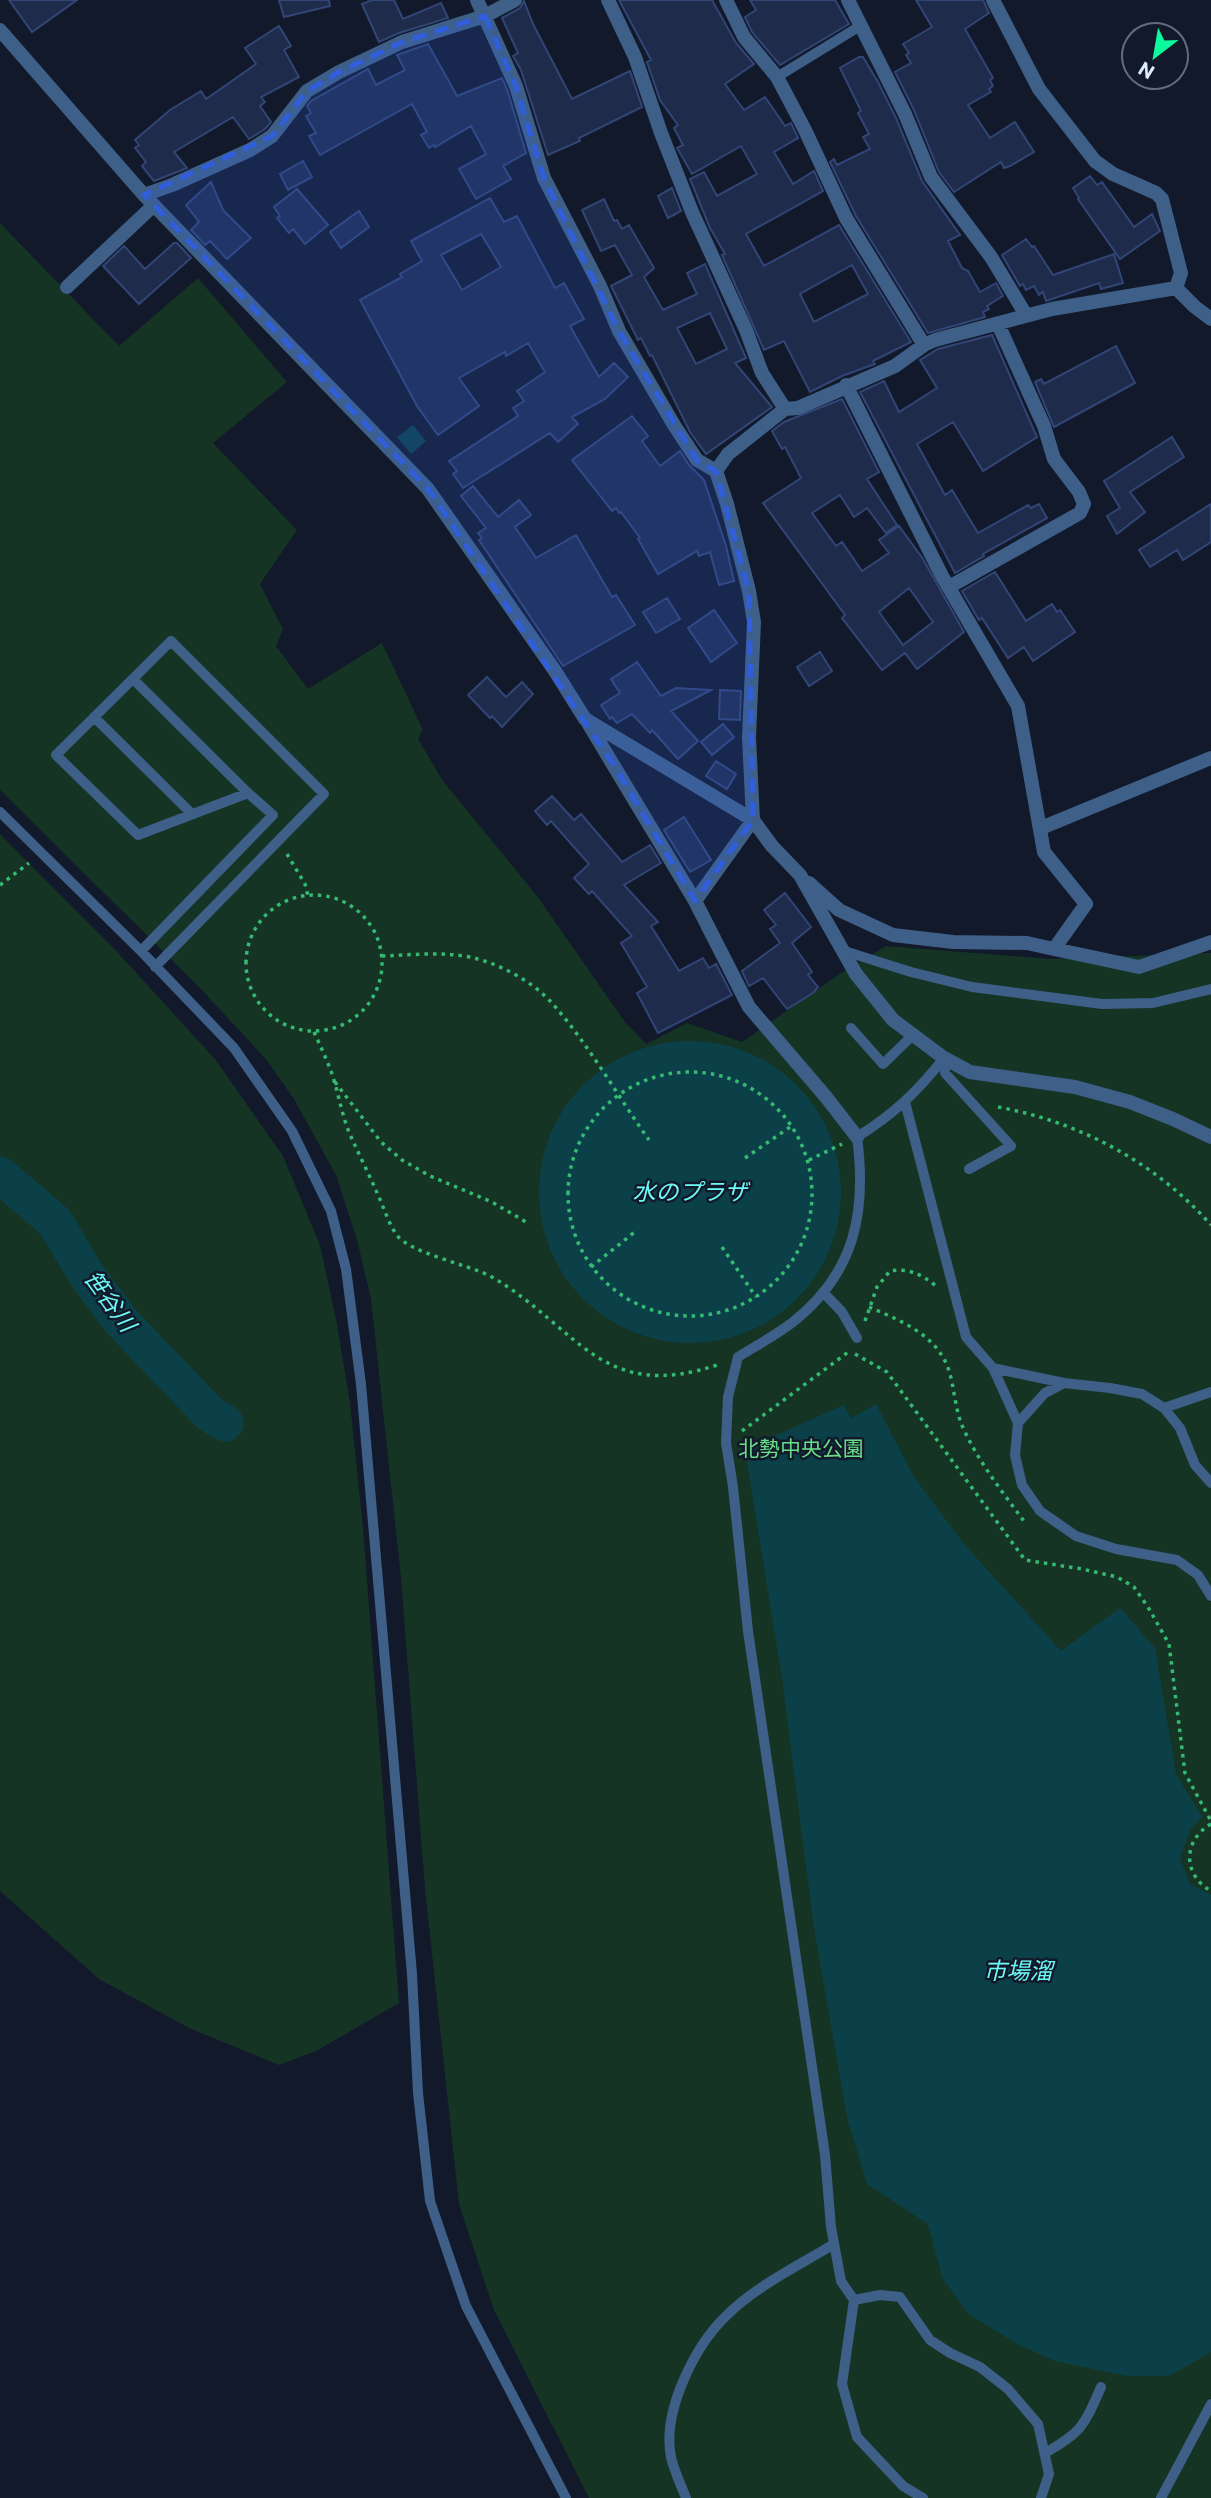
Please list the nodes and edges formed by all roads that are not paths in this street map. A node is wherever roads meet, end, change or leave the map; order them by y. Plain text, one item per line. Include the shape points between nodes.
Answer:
1 (477, 0) edge
2 (515, 0) edge
3 (608, 0) edge
4 (726, 0) edge
5 (993, 0) edge
6 (850, 1) edge
7 (485, 16) junction
8 (860, 26) junction
9 (0, 30) edge
10 (777, 77) junction
11 (149, 200) junction
12 (66, 287) dead end
13 (1176, 288) junction
14 (1026, 315) junction
15 (1211, 319) edge
16 (998, 324) junction
17 (924, 345) junction
18 (846, 385) junction
19 (785, 409) junction
20 (716, 471) junction
21 (949, 587) junction
22 (133, 679) junction
23 (94, 717) junction
24 (585, 719) junction
25 (1211, 758) edge
26 (248, 793) junction
27 (0, 812) edge
28 (192, 814) junction
29 (753, 820) junction
30 (1041, 828) junction
31 (800, 875) junction
32 (695, 901) junction
33 (1211, 942) edge
34 (1054, 949) junction
35 (841, 950) junction
36 (141, 951) junction
37 (155, 967) junction
38 (1211, 989) edge
39 (851, 1028) dead end
40 (914, 1034) junction
41 (944, 1059) junction
42 (905, 1102) junction
43 (857, 1137) junction
44 (1211, 1138) edge
45 (969, 1169) dead end
46 (823, 1292) junction
47 (858, 1338) road end
48 (993, 1368) junction
49 (1064, 1383) junction
50 (1211, 1392) edge
51 (1164, 1408) junction
52 (1018, 1423) junction
53 (1211, 1483) edge
54 (1211, 1596) edge
55 (834, 2244) junction
56 (854, 2300) junction
57 (1101, 2388) dead end
58 (1211, 2404) edge
59 (1045, 2453) junction
60 (566, 2498) edge
61 (686, 2498) edge
62 (923, 2498) edge
63 (1041, 2498) edge
64 (1161, 2498) edge

1 - 7 street
2 - 7 street
3 - 19 street via 635,57 692,212 762,373
4 - 10 street via 744,37
5 - 13 street via 1039,89 1095,161 1162,199 1181,273
6 - 8 street
7 - 11 street via 402,42 339,72 307,91 272,136
7 - 20 street via 516,86 544,178 619,331 697,460
8 - 10 lane
8 - 14 street via 931,177 991,257
9 - 11 street
10 - 17 street via 846,218
11 - 12 street
11 - 24 street via 428,489
13 - 14 street
13 - 15 street
14 - 16 street
16 - 17 street
16 - 21 street via 1054,459 1084,504 1080,513
17 - 18 street via 895,366
18 - 19 street via 798,408
18 - 21 street
19 - 20 street via 728,454
20 - 29 street via 754,622 749,737
21 - 30 street via 1018,706
22 - 23 lane
22 - 26 lane
22 - 37 lane via 171,641 324,794
23 - 28 lane
23 - 28 lane via 56,755 138,835
24 - 29 street
24 - 32 street
25 - 30 street
26 - 28 lane
26 - 36 lane via 273,815
27 - 36 lane
29 - 31 street
29 - 32 street
30 - 34 street via 1044,852 1086,904
31 - 34 street via 839,910 893,935 1027,943
31 - 35 street
32 - 43 street via 749,1007
33 - 34 street via 1139,967
35 - 38 lane via 972,987 1102,1004 1153,1003
35 - 40 street via 893,1020
36 - 37 lane
37 - 60 lane via 234,1048 292,1131 331,1211 346,1269 361,1384 429,2201 466,2306
39 - 40 lane via 883,1064
40 - 41 street
41 - 42 lane
41 - 44 street via 970,1072 1075,1087 1130,1102
41 - 45 lane via 946,1073 1011,1146
42 - 43 lane
42 - 48 lane via 966,1337
43 - 46 lane via 861,1165 856,1228 846,1256
46 - 47 lane
46 - 55 lane via 793,1322 738,1357 728,1397 726,1443
48 - 49 lane
48 - 52 lane
49 - 51 lane via 1142,1394
49 - 52 lane via 1045,1393
50 - 51 lane
51 - 53 lane via 1180,1428 1195,1465
52 - 54 lane via 1015,1455 1022,1485 1040,1511 1076,1536 1177,1560 1198,1575
55 - 56 lane via 841,2281
55 - 61 lane via 767,2284 726,2316 694,2357 671,2415 671,2456
56 - 59 lane via 900,2297 930,2340 1008,2389 1038,2424
56 - 62 lane via 842,2384 857,2437 904,2486
57 - 59 lane via 1084,2425
58 - 64 lane
59 - 63 lane via 1049,2474

